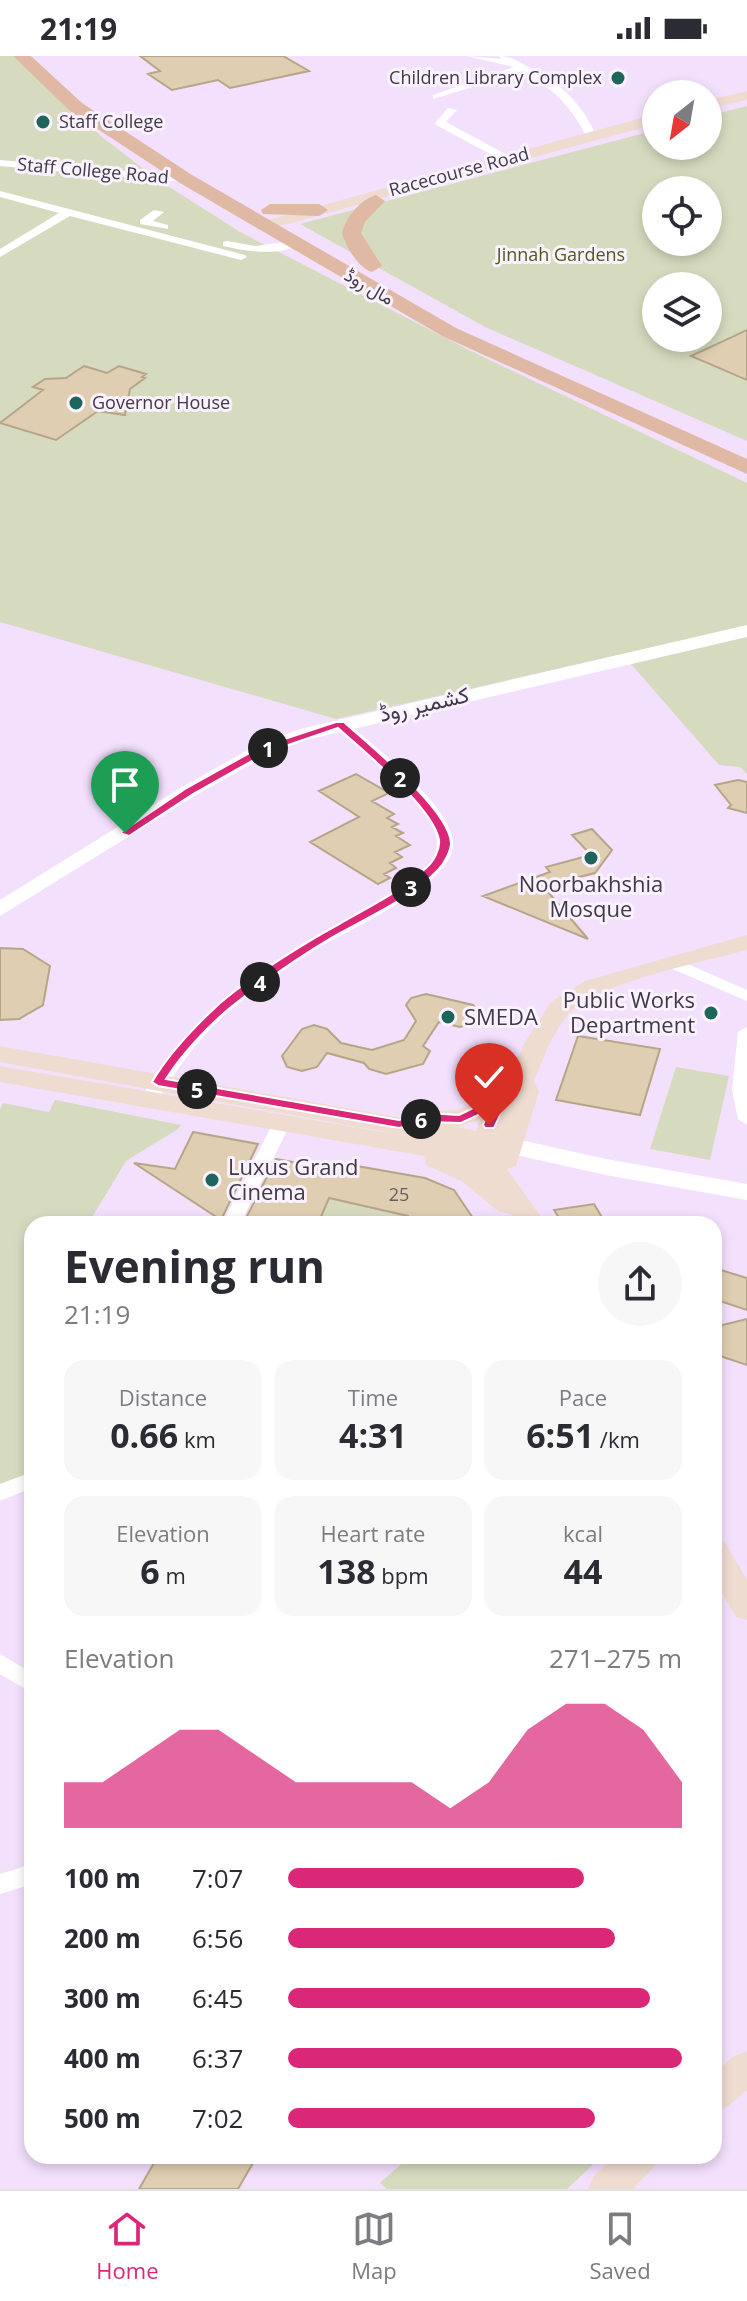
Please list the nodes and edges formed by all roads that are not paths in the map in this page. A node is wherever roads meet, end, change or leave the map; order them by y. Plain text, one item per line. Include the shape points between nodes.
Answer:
1 (21, 56) edge
2 (49, 56) edge
3 (471, 56) edge
4 (504, 56) edge
5 (518, 66) junction
6 (747, 95) edge
7 (437, 97) dead end
8 (722, 101) edge
9 (747, 102) edge
10 (722, 109) edge
11 (452, 110) dead end
12 (642, 123) edge
13 (642, 130) edge
14 (592, 137) junction
15 (507, 159) junction
16 (0, 163) edge
17 (186, 179) junction
18 (0, 194) edge
19 (376, 201) junction
20 (319, 210) joint
21 (158, 212) dead end
22 (66, 213) junction
23 (277, 222) junction
24 (294, 244) junction
25 (0, 254) edge
26 (241, 257) dead end
27 (372, 266) junction
28 (747, 446) edge
29 (747, 467) edge
30 (747, 631) edge
31 (340, 724) junction
32 (0, 909) edge
33 (747, 942) edge
34 (674, 963) junction
35 (747, 996) edge
36 (747, 1032) edge
37 (0, 1054) edge
38 (0, 1074) edge
39 (521, 1081) junction
40 (153, 1092) junction
41 (501, 1100) junction
42 (747, 1119) edge
43 (281, 1125) junction
44 (398, 1134) junction
45 (497, 1151) junction
46 (747, 1192) edge
47 (235, 1216) edge
48 (526, 1216) edge
49 (532, 1216) edge
50 (24, 1483) edge
51 (0, 1493) edge
52 (722, 1564) edge
53 (747, 1608) edge
54 (0, 1663) edge
55 (24, 1679) edge
56 (24, 1876) edge
57 (0, 1884) edge
58 (747, 2068) edge
59 (722, 2088) edge
60 (632, 2164) edge
61 (607, 2189) edge

1 - 17 main road, مال روڈ via 76,107
2 - 23 main road, مال روڈ via 101,104
3 - 5 street
4 - 5 street
5 - 7 street
5 - 14 street via 550,82 572,103
6 - 8 main road
9 - 10 main road
11 - 15 street via 440,123
12 - 14 main road, Racecourse Road
13 - 19 main road, Racecourse Road
14 - 15 main road, Racecourse Road
15 - 20 main road, Racecourse Road
16 - 17 street, Staff College Road
17 - 23 main road, مال روڈ
18 - 22 street
19 - 23 main road, Racecourse Road
19 - 27 main road via 354,223 351,235 352,244
20 - 23 main road
21 - 24 street via 144,222 255,249
22 - 25 street
22 - 26 street
23 - 24 main road, مال روڈ
23 - 27 main road, مال روڈ
24 - 29 main road, مال روڈ via 449,332
27 - 28 main road, مال روڈ via 483,329
30 - 31 street, کشمیر روڈ
31 - 32 street, کشمیر روڈ via 240,762
31 - 40 street via 416,794 440,829 445,842 435,867 225,1006 170,1063
33 - 34 main road
34 - 35 street
34 - 39 main road via 594,986 566,1002 543,1033
36 - 42 street via 741,1090
37 - 40 main road
38 - 40 main road
39 - 41 main road
39 - 45 main road via 526,1092
40 - 43 main road
40 - 44 main road
41 - 44 main road via 461,1119 426,1118
41 - 45 main road
43 - 44 main road
43 - 47 street
44 - 45 main road
44 - 48 main road via 462,1170
45 - 46 street via 579,1171 606,1167
45 - 49 main road
50 - 51 street
52 - 53 main road
54 - 55 street
56 - 57 street
58 - 59 main road
60 - 61 main road

